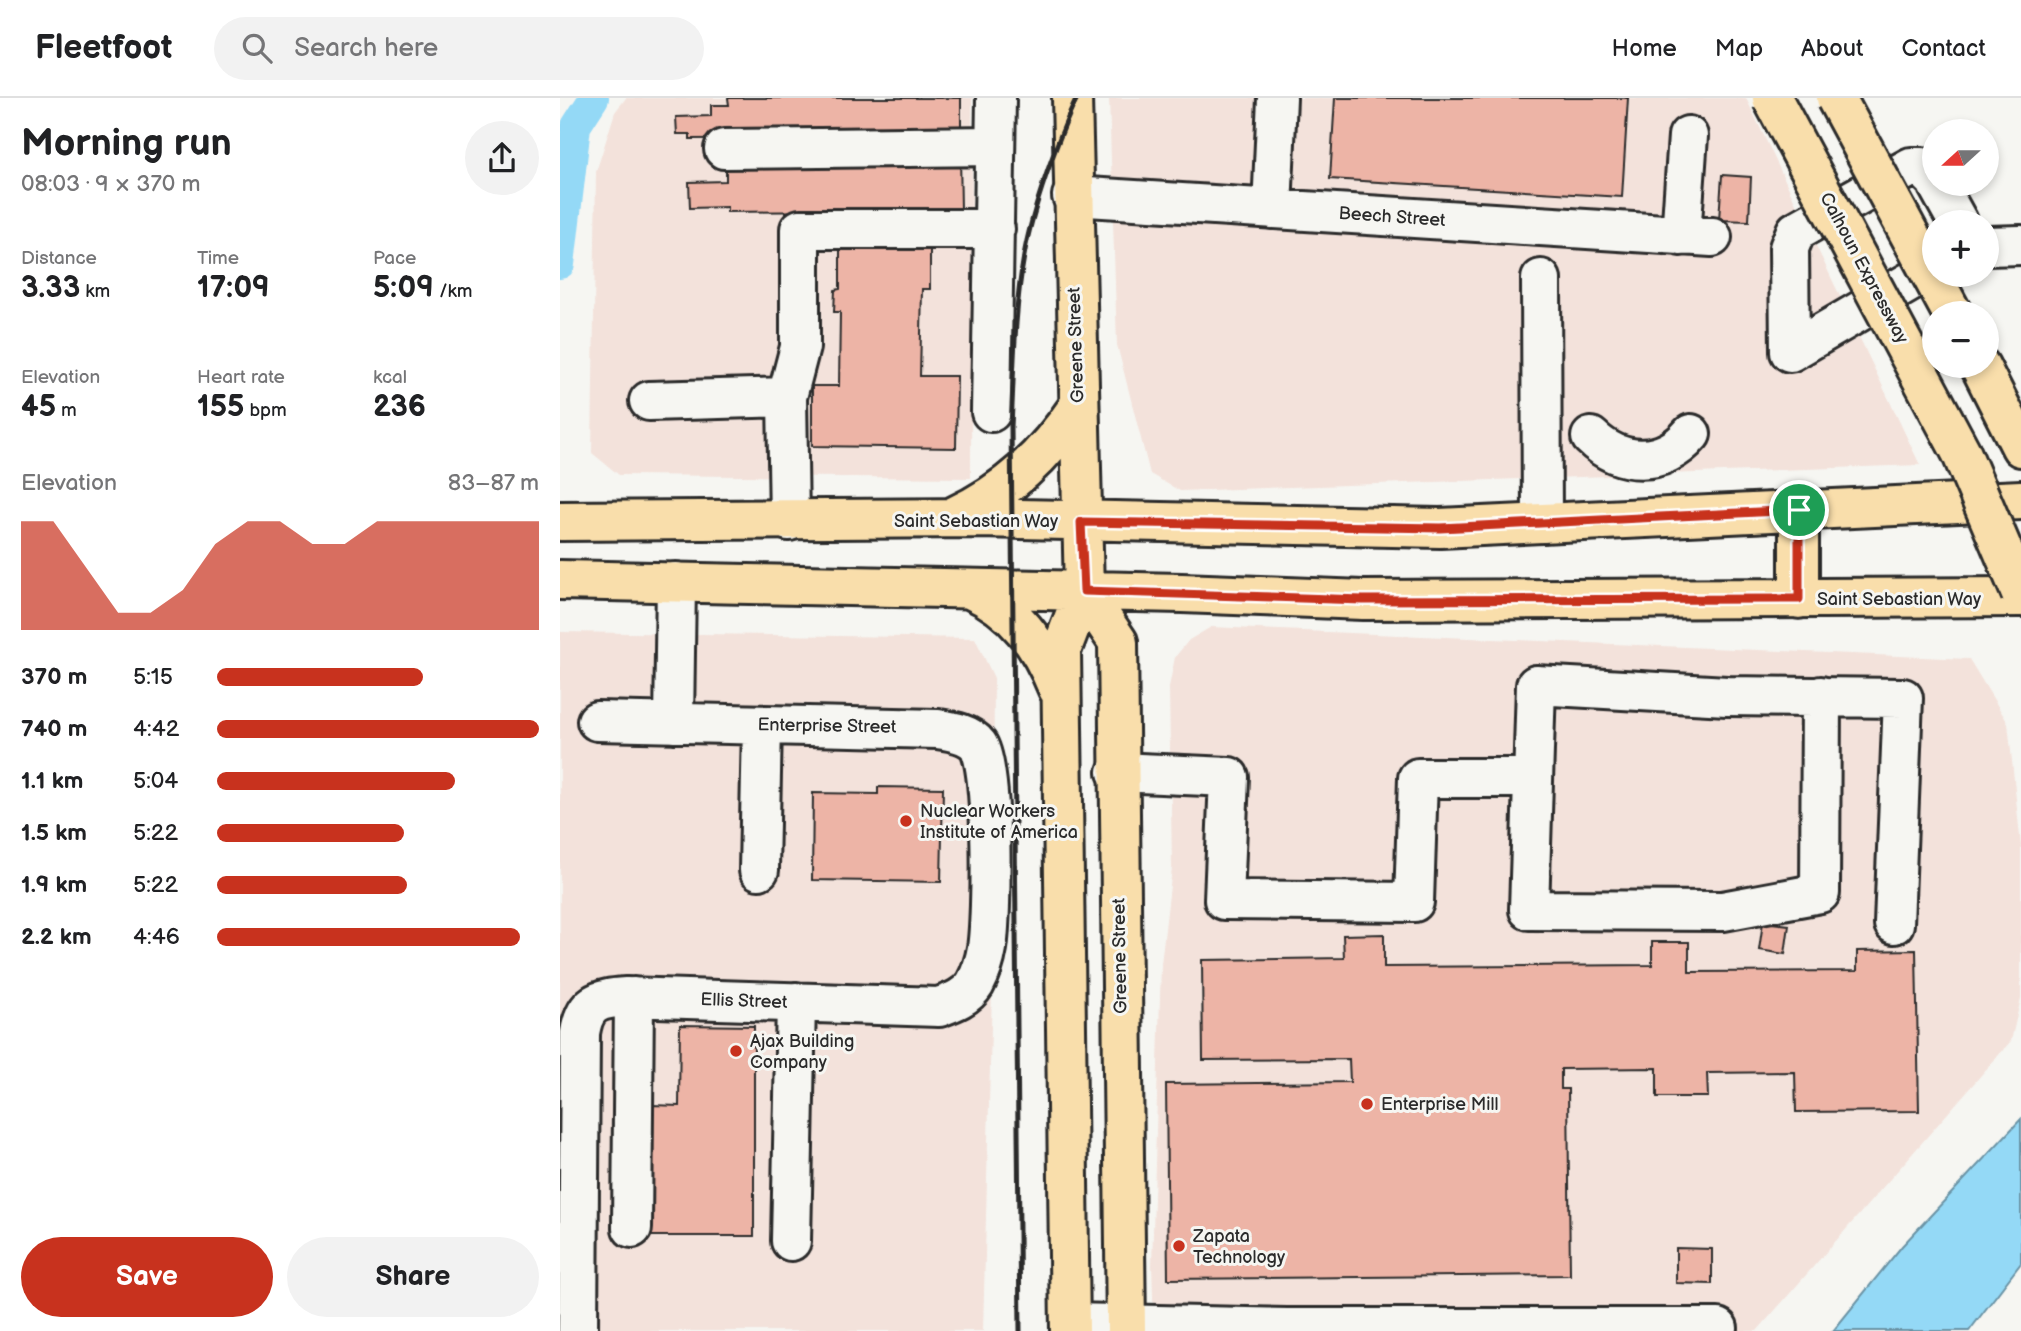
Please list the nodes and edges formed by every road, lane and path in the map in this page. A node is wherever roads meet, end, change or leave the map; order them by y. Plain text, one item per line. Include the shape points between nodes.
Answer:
1 (996, 98) edge
2 (1072, 98) edge
3 (1277, 98) edge
4 (1772, 98) edge
5 (1836, 98) edge
6 (1688, 136) dead end
7 (995, 146) junction
8 (724, 149) dead end
9 (1922, 167) edge
10 (1072, 196) junction
11 (1272, 209) junction
12 (995, 229) junction
13 (2021, 245) edge
14 (1999, 246) edge
15 (1922, 275) edge
16 (1541, 279) dead end
17 (1946, 301) edge
18 (1986, 378) edge
19 (787, 397) junction
20 (649, 401) dead end
21 (1078, 407) junction
22 (991, 412) dead end
23 (1691, 435) dead end
24 (1591, 437) dead end
25 (2021, 447) edge
26 (2021, 500) edge
27 (1799, 510) junction
28 (950, 519) junction
29 (560, 521) edge
30 (789, 521) junction
31 (1081, 522) junction
32 (1542, 523) junction
33 (560, 580) edge
34 (676, 582) junction
35 (970, 589) junction
36 (1084, 591) junction
37 (2021, 595) edge
38 (1799, 599) junction
39 (1821, 696) junction
40 (1062, 711) junction
41 (597, 721) dead end
42 (674, 723) junction
43 (762, 724) junction
44 (977, 744) joint
45 (1117, 772) junction
46 (1531, 778) junction
47 (759, 870) dead end
48 (1894, 924) dead end
49 (634, 998) junction
50 (796, 1002) junction
51 (633, 1068) junction
52 (573, 1081) edge
53 (632, 1228) dead end
54 (791, 1241) dead end
55 (1070, 1327) edge
56 (1126, 1328) edge
57 (1718, 1328) dead end
58 (1287, 1330) edge
59 (578, 1331) edge

1 - 7 street
2 - 10 main road, Greene Street
3 - 11 street
4 - 37 main road, Calhoun Expressway, bridge via 1961,452
5 - 17 main road, bridge
6 - 11 street, Beech Street via 1696,237
7 - 8 street
7 - 12 street
9 - 15 street via 1911,167 1796,231 1789,248 1790,352
10 - 11 street, Beech Street
10 - 21 main road, Greene Street
12 - 19 street via 800,229 800,346
12 - 22 street
13 - 14 street
16 - 32 street
18 - 25 main road
19 - 20 street
19 - 30 street
21 - 28 main road via 1026,471
21 - 31 main road, Greene Street
23 - 24 street via 1666,456 1647,460 1614,455
26 - 27 main road, Saint Sebastian Way
27 - 32 main road, Saint Sebastian Way
27 - 38 main road
28 - 30 main road, Saint Sebastian Way
28 - 31 main road, Saint Sebastian Way
29 - 30 main road, Saint Sebastian Way
31 - 32 main road, Saint Sebastian Way via 1440,528
31 - 36 main road, Greene Street
33 - 34 main road, Saint Sebastian Way
34 - 35 main road, Saint Sebastian Way
34 - 42 street
35 - 36 main road, Saint Sebastian Way
35 - 40 main road via 995,600 1034,638 1060,694
36 - 38 main road, Saint Sebastian Way via 1363,600
36 - 40 main road, Greene Street via 1061,651
36 - 45 main road, Greene Street via 1118,642
37 - 38 main road, Saint Sebastian Way
39 - 46 street via 1727,696 1536,685
39 - 46 street via 1820,892 1723,911 1529,910
39 - 48 street via 1902,698
40 - 55 main road, Greene Street
41 - 42 street, Enterprise Street
42 - 43 street, Enterprise Street
43 - 44 street, Enterprise Street via 939,729 960,733
43 - 47 street
44 - 50 street, Ellis Street via 990,789 987,945 974,986 959,1000 939,1007
45 - 46 street via 1228,778 1224,900 1317,902 1414,902 1418,778
45 - 56 main road, Greene Street
49 - 50 street, Ellis Street
49 - 51 street
49 - 52 street, Ellis Street via 607,999 593,1004 583,1015
50 - 54 street
51 - 52 street
51 - 53 street
52 - 59 street, Ellis Street
55 - 56 street
56 - 58 street
57 - 58 street

